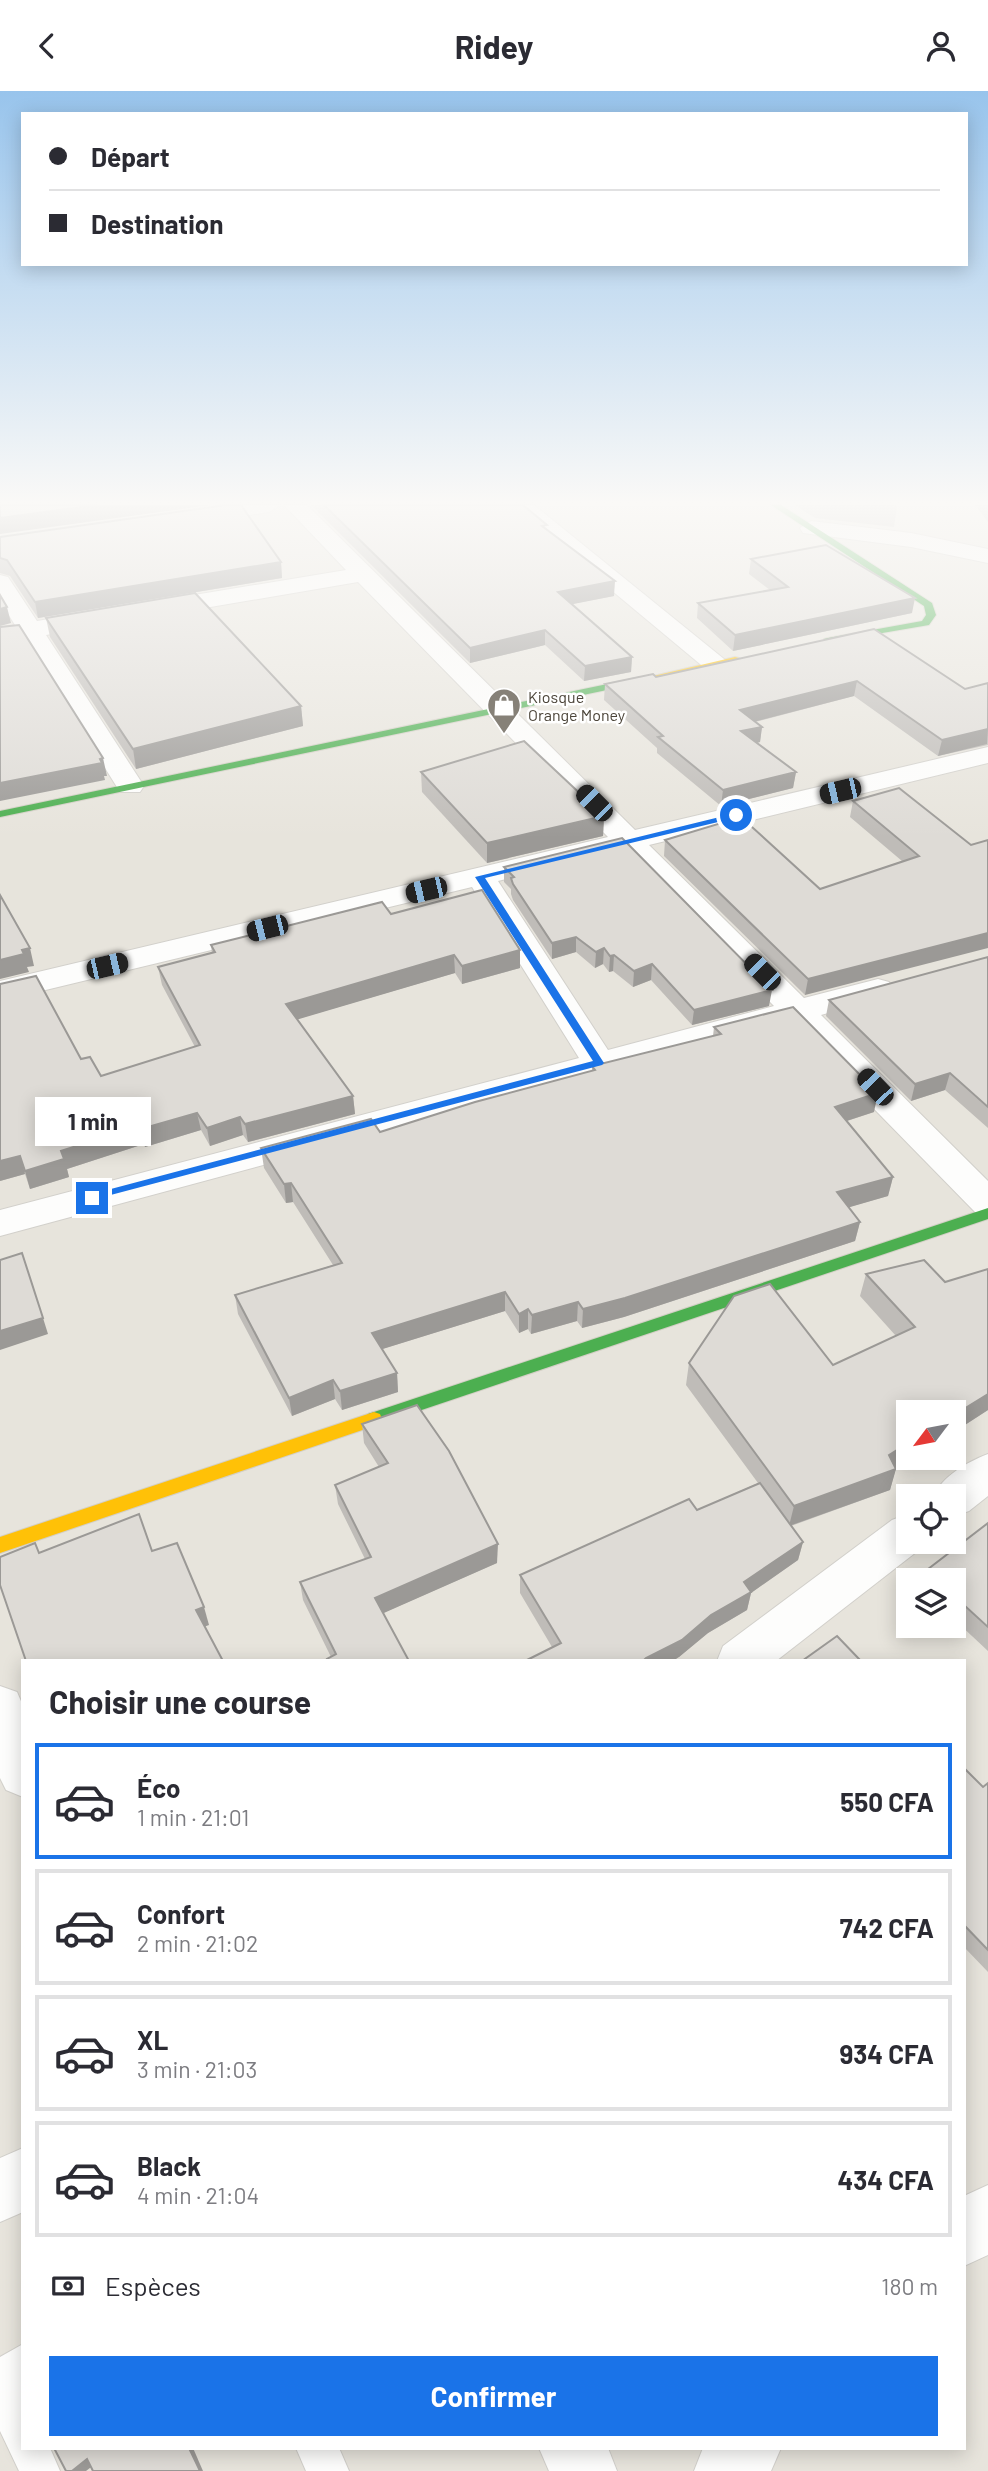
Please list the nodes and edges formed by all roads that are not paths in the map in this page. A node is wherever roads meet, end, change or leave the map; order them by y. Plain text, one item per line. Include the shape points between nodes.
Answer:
1 (21, 616) edge
2 (111, 616) edge
3 (406, 616) edge
4 (656, 616) edge
5 (930, 616) edge
6 (29, 630) junction
7 (0, 635) edge
8 (811, 645) edge
9 (750, 657) edge
10 (715, 664) junction
11 (500, 709) junction
12 (988, 755) edge
13 (130, 786) junction
14 (0, 814) edge
15 (631, 840) junction
16 (480, 877) junction
17 (907, 981) edge
18 (0, 992) edge
19 (800, 1010) junction
20 (599, 1063) junction
21 (988, 1203) edge
22 (988, 1213) edge
23 (0, 1223) edge
24 (988, 1472) edge
25 (966, 1489) edge
26 (896, 1542) edge
27 (0, 1545) edge
28 (743, 1659) edge
29 (0, 1708) edge
30 (21, 1768) edge
31 (21, 2179) edge
32 (0, 2193) edge
33 (988, 2214) edge
34 (966, 2235) edge
35 (21, 2366) edge
36 (0, 2385) edge
37 (21, 2431) edge
38 (30, 2450) edge
39 (317, 2450) edge
40 (572, 2450) edge
41 (747, 2450) edge
42 (40, 2471) edge
43 (329, 2471) edge
44 (584, 2471) edge
45 (726, 2471) edge

1 - 6 street
2 - 6 street
3 - 11 street
4 - 10 street
5 - 8 street via 925,623
6 - 7 street
6 - 13 street
9 - 10 street
10 - 11 street
11 - 13 street
11 - 15 street
12 - 15 street
13 - 14 street
15 - 16 street
15 - 19 street
16 - 18 street
16 - 20 street
17 - 19 street
19 - 20 street
19 - 21 street
20 - 23 street
22 - 27 street
24 - 25 street
26 - 28 street
29 - 30 street
31 - 32 street
33 - 34 street
35 - 36 lane
36 - 37 lane
38 - 42 lane
39 - 43 lane
40 - 44 street
41 - 45 street

